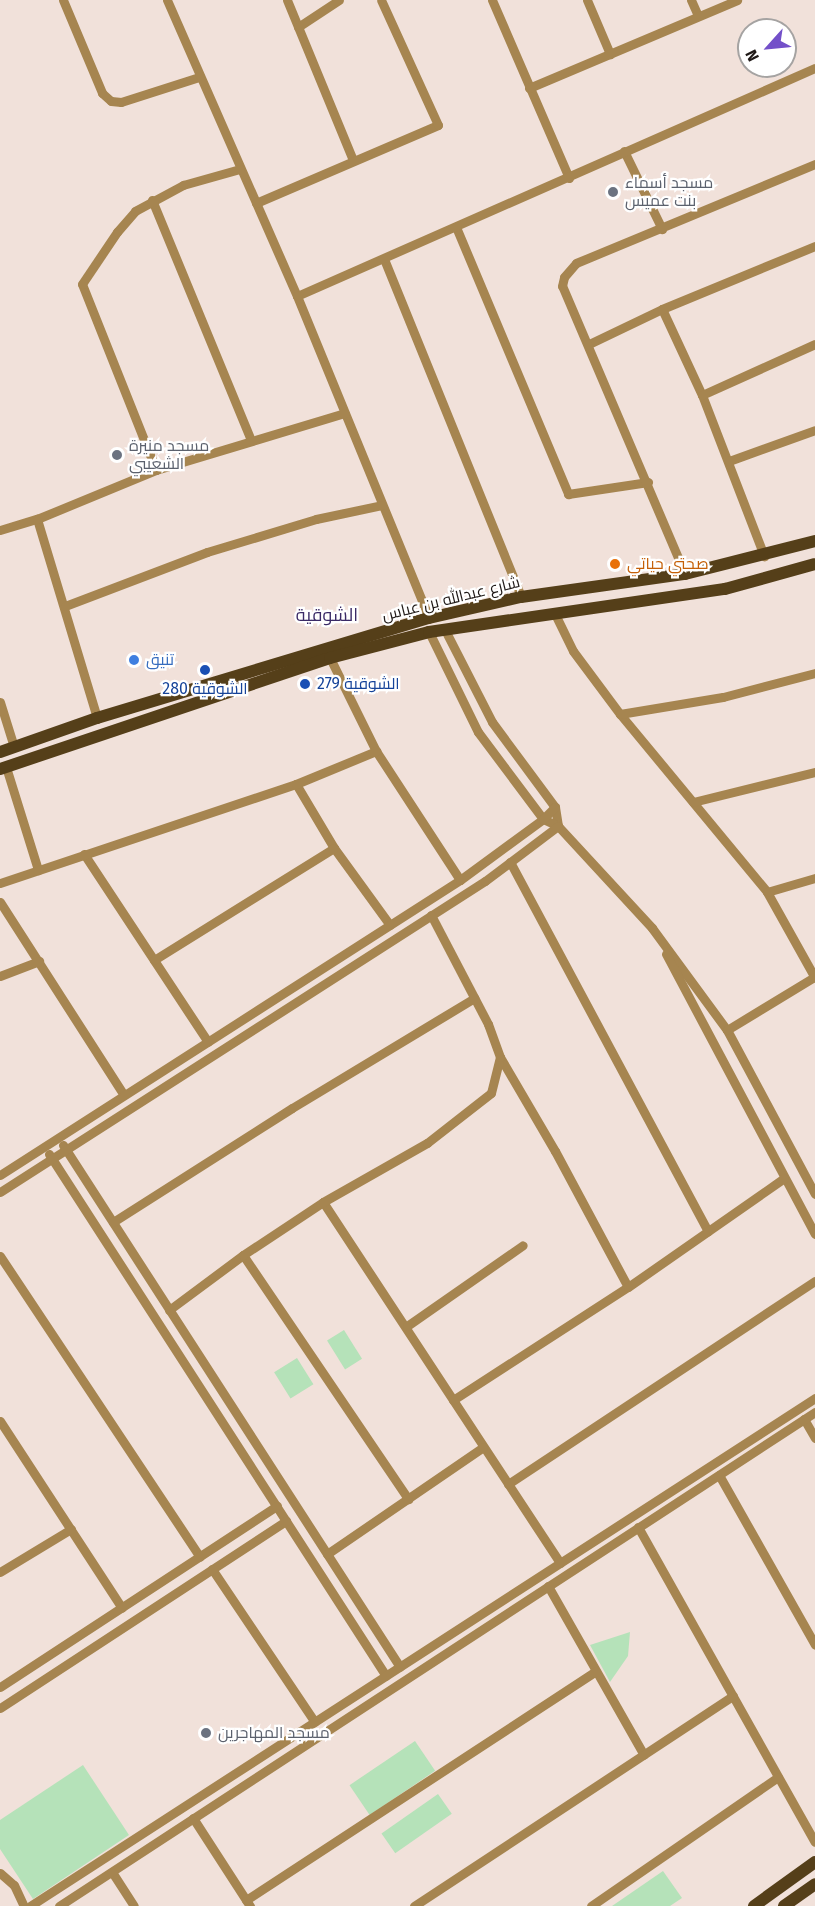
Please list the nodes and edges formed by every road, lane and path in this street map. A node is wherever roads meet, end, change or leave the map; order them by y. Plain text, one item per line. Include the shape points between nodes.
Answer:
1 (63, 0) edge
2 (167, 0) edge
3 (287, 0) edge
4 (339, 0) edge
5 (381, 0) edge
6 (492, 0) edge
7 (587, 0) edge
8 (691, 0) edge
9 (736, 0) edge
10 (698, 16) junction
11 (298, 27) junction
12 (610, 54) junction
13 (815, 68) edge
14 (199, 77) junction
15 (530, 88) junction
16 (624, 152) junction
17 (353, 160) junction
18 (815, 164) edge
19 (240, 169) junction
20 (569, 178) junction
21 (152, 200) junction
22 (256, 203) junction
23 (456, 227) junction
24 (662, 229) junction
25 (815, 246) edge
26 (384, 259) junction
27 (297, 296) junction
28 (662, 309) junction
29 (589, 344) junction
30 (815, 344) edge
31 (702, 395) junction
32 (345, 413) junction
33 (815, 430) edge
34 (251, 440) junction
35 (729, 461) junction
36 (156, 470) junction
37 (648, 482) junction
38 (382, 505) junction
39 (37, 519) junction
40 (0, 530) edge
41 (815, 541) edge
42 (764, 556) junction
43 (815, 564) edge
44 (685, 574) junction
45 (521, 597) junction
46 (65, 606) junction
47 (554, 612) junction
48 (429, 618) junction
49 (445, 630) junction
50 (429, 632) junction
51 (330, 658) junction
52 (815, 673) edge
53 (0, 702) edge
54 (620, 714) junction
55 (97, 718) junction
56 (14, 747) junction
57 (0, 752) edge
58 (376, 752) junction
59 (3, 768) edge
60 (815, 772) edge
61 (297, 784) junction
62 (693, 802) junction
63 (555, 807) junction
64 (543, 819) junction
65 (558, 826) junction
66 (334, 848) junction
67 (84, 854) junction
68 (510, 862) junction
69 (38, 870) junction
70 (815, 878) edge
71 (460, 880) junction
72 (0, 883) edge
73 (767, 892) junction
74 (0, 902) edge
75 (431, 915) junction
76 (390, 925) junction
77 (652, 928) junction
78 (154, 960) junction
79 (39, 961) junction
80 (0, 976) edge
81 (815, 978) edge
82 (474, 998) junction
83 (727, 1030) junction
84 (208, 1042) junction
85 (500, 1057) junction
86 (124, 1095) junction
87 (58, 1138) junction
88 (44, 1147) junction
89 (66, 1149) junction
90 (52, 1159) junction
91 (0, 1175) edge
92 (784, 1178) junction
93 (0, 1192) edge
94 (815, 1194) edge
95 (323, 1202) junction
96 (113, 1222) junction
97 (708, 1231) junction
98 (815, 1234) edge
99 (523, 1245) dead end
100 (243, 1255) junction
101 (0, 1256) edge
102 (815, 1281) edge
103 (628, 1287) junction
104 (169, 1310) junction
105 (407, 1326) junction
106 (815, 1398) edge
107 (453, 1400) junction
108 (815, 1412) edge
109 (804, 1419) junction
110 (0, 1420) edge
111 (815, 1438) edge
112 (483, 1447) junction
113 (719, 1474) junction
114 (508, 1484) junction
115 (408, 1499) junction
116 (277, 1506) junction
117 (286, 1521) junction
118 (638, 1527) junction
119 (71, 1529) junction
120 (327, 1554) junction
121 (200, 1557) junction
122 (560, 1563) junction
123 (212, 1569) junction
124 (0, 1572) edge
125 (548, 1586) junction
126 (122, 1608) junction
127 (815, 1645) edge
128 (400, 1667) junction
129 (596, 1671) junction
130 (386, 1676) junction
131 (0, 1687) edge
132 (733, 1696) junction
133 (0, 1708) edge
134 (315, 1722) junction
135 (644, 1755) junction
136 (778, 1777) junction
137 (193, 1818) junction
138 (815, 1842) edge
139 (815, 1862) edge
140 (112, 1872) junction
141 (0, 1873) edge
142 (815, 1884) edge
143 (248, 1903) edge
144 (24, 1906) edge
145 (30, 1906) edge
146 (59, 1906) edge
147 (134, 1906) edge
148 (414, 1906) edge
149 (591, 1906) edge
150 (754, 1906) edge
151 (784, 1906) edge

1 - 14 street via 102,93 111,101 121,102
2 - 14 street
3 - 11 street
4 - 11 street
5 - 17 street via 438,125
6 - 15 street
7 - 12 street
8 - 10 street
9 - 10 street
10 - 12 street
11 - 17 street
12 - 15 street
13 - 16 street
14 - 19 street
15 - 20 street
16 - 20 street
16 - 24 street
17 - 22 street
18 - 24 street
19 - 21 street via 183,185
19 - 22 street
20 - 23 street
21 - 34 street
21 - 36 street via 135,211 117,232 82,284
22 - 27 street
23 - 26 street
23 - 37 street via 568,494
24 - 29 street via 569,268 562,286
25 - 28 street
26 - 27 street
26 - 45 street
27 - 32 street
28 - 29 street
28 - 31 street
29 - 37 street
30 - 31 street
31 - 35 street
32 - 34 street
32 - 38 street
33 - 35 street
34 - 36 street
35 - 42 street
36 - 39 street
37 - 44 street
38 - 46 street via 316,519 207,552
38 - 48 street
39 - 40 street
39 - 46 street
41 - 42 main road, شارع عبدالله بن عباس
42 - 44 main road, شارع عبدالله بن عباس
43 - 47 main road, شارع عبدالله بن عباس via 725,589
44 - 45 main road, شارع عبدالله بن عباس
45 - 48 main road, شارع عبدالله بن عباس
46 - 55 street
47 - 49 main road, شارع عبدالله بن عباس
47 - 54 street via 573,651
48 - 55 main road, شارع عبدالله بن عباس
49 - 50 main road, شارع عبدالله بن عباس
49 - 63 street via 492,722
50 - 51 main road, شارع عبدالله بن عباس
50 - 64 street via 478,732
51 - 58 street
51 - 59 main road, شارع عبدالله بن عباس
52 - 54 street via 723,697
53 - 56 street
54 - 62 street
55 - 56 main road, شارع عبدالله بن عباس
56 - 57 main road, شارع عبدالله بن عباس
58 - 61 street
58 - 71 street
59 - 69 street
60 - 62 street
61 - 66 street
61 - 67 street
62 - 73 street
63 - 64 street
63 - 65 street
64 - 65 street
64 - 71 street
65 - 68 street
65 - 77 street
66 - 76 street
66 - 78 street
67 - 69 street
67 - 78 street
68 - 75 street
68 - 97 street
69 - 72 street
70 - 73 street
71 - 76 street
73 - 81 street
74 - 79 street
75 - 82 street
75 - 89 street
76 - 84 street
77 - 83 street
77 - 92 street
78 - 84 street
79 - 80 street
79 - 86 street
81 - 83 street
82 - 85 street
82 - 96 street
83 - 94 street
84 - 86 street
85 - 95 street via 491,1093 427,1143
85 - 103 street
86 - 87 street
87 - 88 street
87 - 89 street
88 - 90 street
88 - 91 street
89 - 90 street
89 - 96 street
90 - 93 street
90 - 116 street
92 - 97 street
92 - 98 street
95 - 100 street
95 - 105 street
96 - 104 street
97 - 103 street
99 - 105 street
100 - 104 street
100 - 115 street
101 - 121 street
102 - 114 street
103 - 107 street
104 - 120 street
105 - 107 street
106 - 122 street
107 - 112 street
108 - 109 street
109 - 111 street
109 - 113 street
110 - 119 street
112 - 114 street
112 - 115 street
113 - 118 street
113 - 127 street
114 - 122 street
115 - 120 street
116 - 117 street
116 - 121 street
117 - 123 street
117 - 130 street
118 - 125 street
118 - 132 street
119 - 124 street
119 - 126 street
120 - 128 street
121 - 126 street
122 - 128 street
123 - 133 street
123 - 134 street
125 - 129 street
125 - 137 street
126 - 131 street
128 - 130 street
129 - 135 street
129 - 143 street
130 - 134 street
132 - 135 street
132 - 136 street
134 - 145 street
135 - 148 street
136 - 138 street
136 - 149 street
137 - 140 street
137 - 143 street
139 - 150 main road
140 - 146 street
140 - 147 street
141 - 144 street via 14,1885
142 - 151 main road

